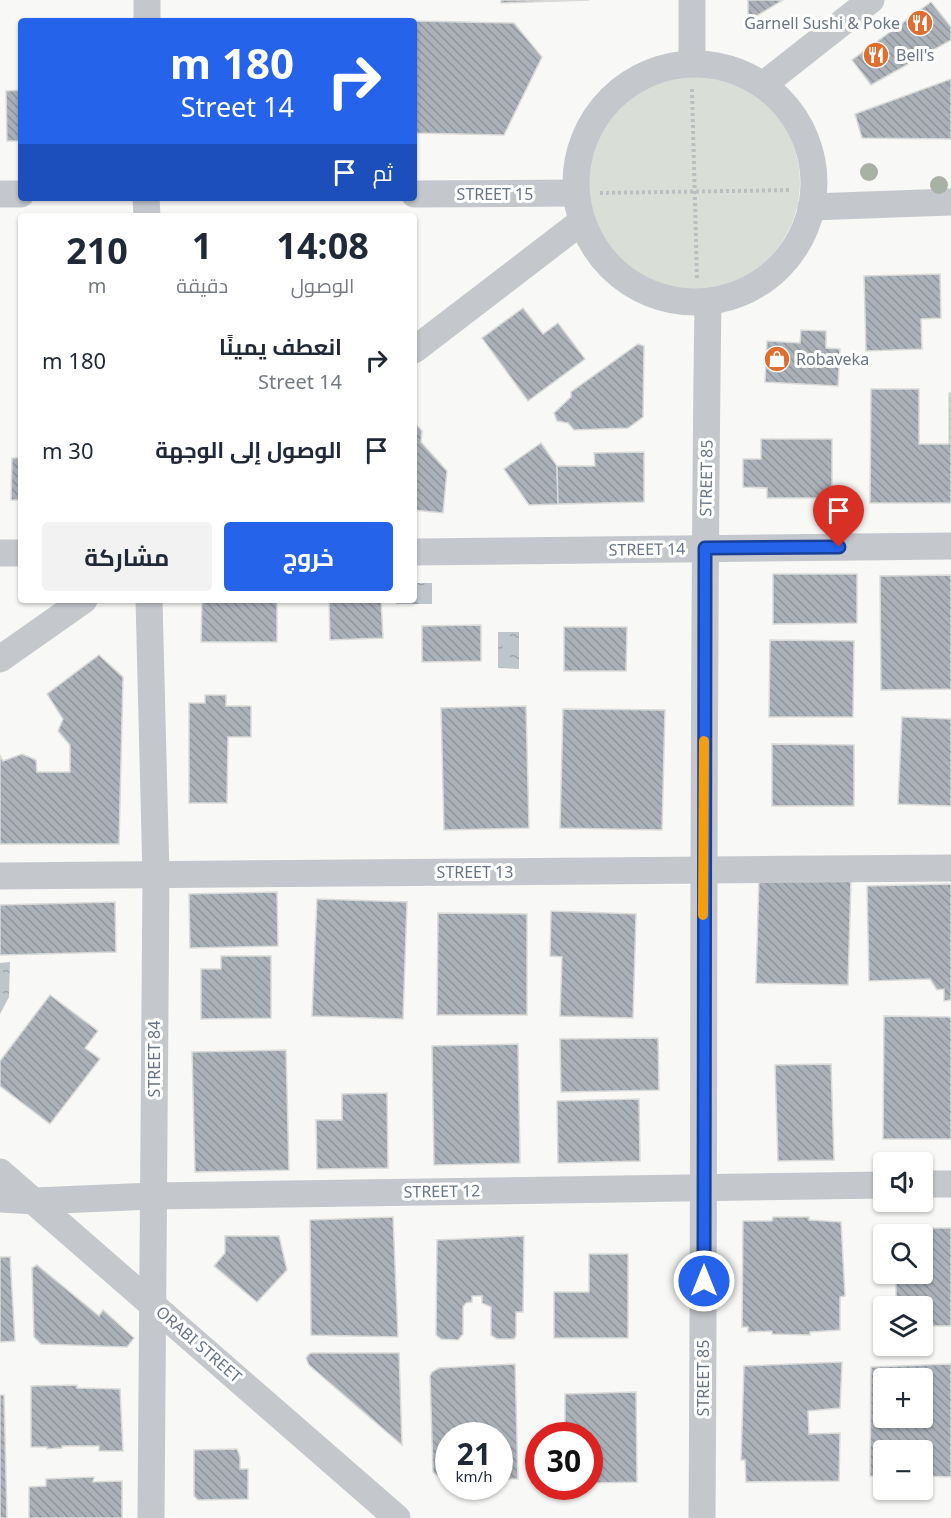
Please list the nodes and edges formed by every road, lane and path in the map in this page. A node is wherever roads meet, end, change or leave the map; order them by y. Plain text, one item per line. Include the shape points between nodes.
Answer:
1 (147, 0) edge
2 (692, 0) edge
3 (871, 0) edge
4 (147, 18) edge
5 (692, 64) junction
6 (764, 85) junction
7 (695, 192) junction
8 (0, 194) edge
9 (18, 194) edge
10 (417, 194) edge
11 (576, 194) junction
12 (812, 199) junction
13 (951, 202) edge
14 (581, 222) junction
15 (703, 302) junction
16 (417, 348) edge
17 (951, 546) edge
18 (705, 548) junction
19 (417, 552) edge
20 (0, 553) edge
21 (18, 553) edge
22 (80, 603) edge
23 (149, 603) edge
24 (0, 659) edge
25 (951, 868) edge
26 (703, 870) junction
27 (156, 875) junction
28 (0, 876) edge
29 (0, 1172) edge
30 (933, 1184) edge
31 (951, 1184) edge
32 (873, 1185) edge
33 (705, 1186) junction
34 (153, 1196) junction
35 (0, 1199) edge
36 (34, 1201) junction
37 (152, 1304) junction
38 (151, 1518) edge
39 (397, 1518) edge
40 (702, 1518) edge

1 - 4 street
2 - 5 street
3 - 6 street
5 - 6 street via 741,73
5 - 7 path
5 - 11 street via 650,73 630,83 599,112 580,151
6 - 12 street via 788,109 806,139 812,164
7 - 11 path
7 - 12 path
7 - 15 path
8 - 9 street
10 - 11 street, STREET 15
11 - 14 street
12 - 13 street
12 - 15 street via 804,231 792,253 775,271 740,293
14 - 15 street via 596,251 618,275 645,292 676,302
14 - 16 street
15 - 18 street, STREET 85
17 - 18 street, STREET 14
18 - 19 street, STREET 14
18 - 26 street, STREET 85
20 - 21 street
22 - 24 street
23 - 27 street, STREET 84
25 - 26 street, STREET 13
26 - 27 street, STREET 13
26 - 33 street, STREET 85
27 - 28 street, STREET 13
27 - 34 street, STREET 84
29 - 36 street, ORABI STREET
30 - 31 street
32 - 33 street, STREET 12
33 - 34 street, STREET 12
33 - 40 street, STREET 85
34 - 36 street, STREET 12
34 - 37 street, STREET 84
35 - 36 street, STREET 12
36 - 37 street, ORABI STREET
37 - 38 street, STREET 84
37 - 39 street, ORABI STREET

